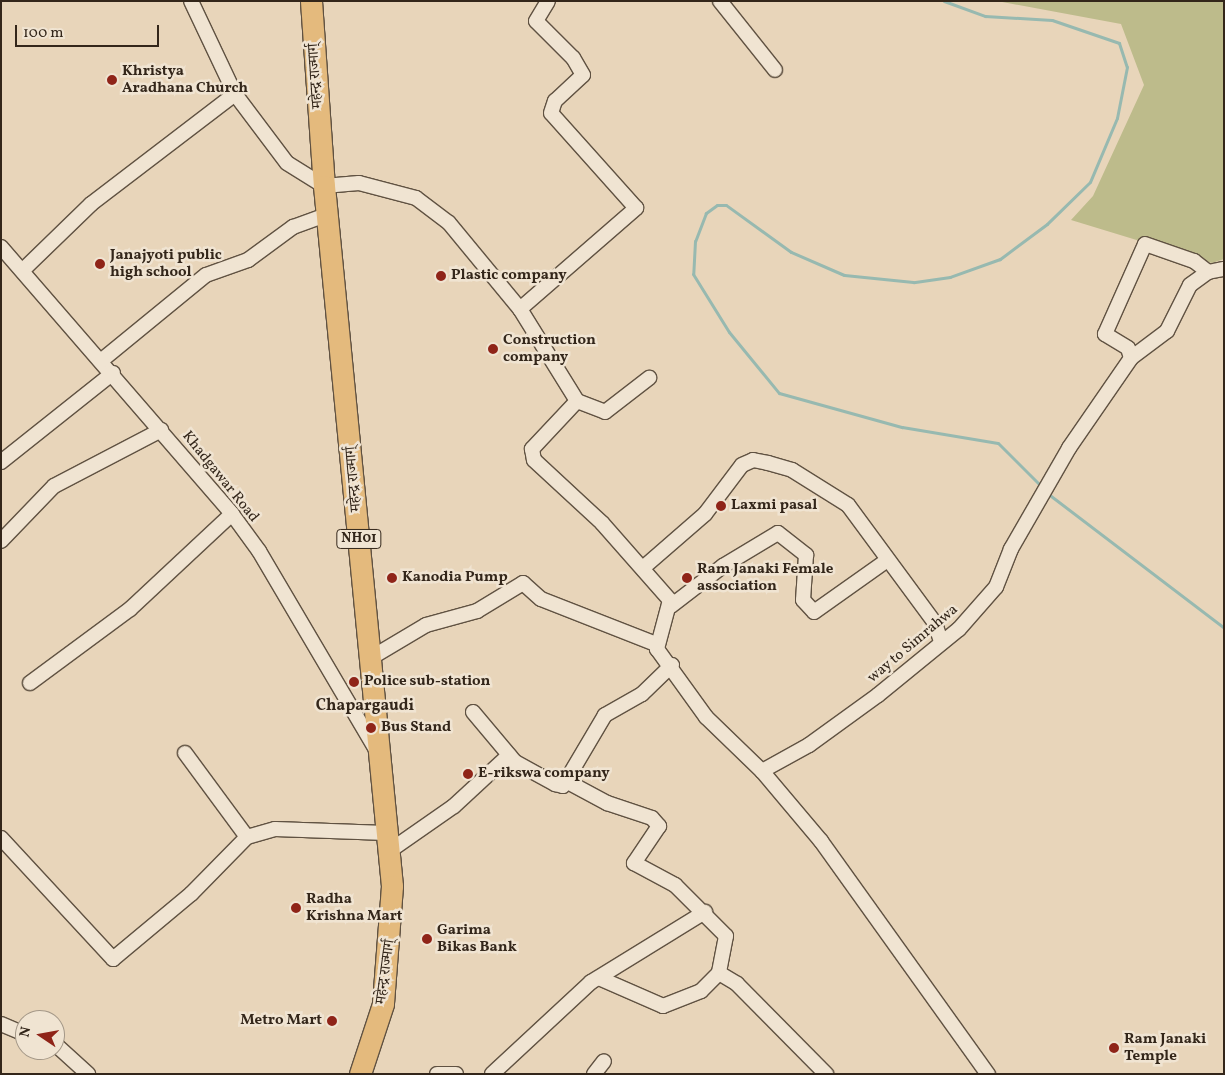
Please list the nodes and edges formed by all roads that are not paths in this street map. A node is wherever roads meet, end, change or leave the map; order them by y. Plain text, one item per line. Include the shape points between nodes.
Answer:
1 (191, 1) edge
2 (311, 1) edge
3 (548, 1) edge
4 (720, 1) edge
5 (775, 70) dead end
6 (235, 94) junction
7 (324, 186) junction
8 (329, 214) junction
9 (3, 254) edge
10 (1224, 269) edge
11 (23, 270) junction
12 (1208, 272) junction
13 (520, 309) junction
14 (1131, 358) junction
15 (102, 360) junction
16 (113, 373) junction
17 (649, 378) dead end
18 (577, 401) junction
19 (161, 430) junction
20 (1, 462) edge
21 (232, 514) junction
22 (1, 541) edge
23 (886, 561) junction
24 (644, 566) junction
25 (671, 606) junction
26 (941, 641) junction
27 (656, 644) junction
28 (368, 659) junction
29 (672, 665) junction
30 (30, 683) dead end
31 (474, 712) dead end
32 (184, 753) dead end
33 (378, 753) junction
34 (509, 755) junction
35 (762, 770) junction
36 (566, 781) junction
37 (247, 837) junction
38 (1, 838) edge
39 (387, 843) junction
40 (705, 912) junction
41 (719, 973) junction
42 (599, 978) junction
43 (1, 1024) edge
44 (15, 1030) edge
45 (65, 1053) edge
46 (604, 1061) dead end
47 (88, 1074) edge
48 (360, 1074) edge
49 (437, 1074) edge
50 (456, 1074) edge
51 (492, 1074) edge
52 (594, 1074) edge
53 (826, 1074) edge
54 (988, 1074) edge

1 - 6 street
2 - 7 highway, महेन्द्र राज्मार्ग् / NH01
3 - 13 street via 536,21 573,58 583,74 555,101 551,113 636,208
4 - 5 street
6 - 7 street via 287,162
6 - 11 street via 111,187
7 - 8 highway, महेन्द्र राज्मार्ग् / NH01
7 - 13 street via 359,183 416,198 449,223
8 - 15 street via 293,227 248,260 206,275
8 - 28 highway, महेन्द्र राज्मार्ग् / NH01
9 - 11 street, Khadgawar Road
10 - 12 street
11 - 15 street, Khadgawar Road
12 - 14 street, way to Simrahwa via 1190,285 1167,331
12 - 14 street via 1194,261 1145,244 1105,334 1128,348
13 - 18 street
14 - 26 street, way to Simrahwa via 1069,448 1016,543 996,587 969,619
15 - 16 street, Khadgawar Road
16 - 19 street, Khadgawar Road
16 - 20 street
17 - 18 street via 605,412
18 - 24 street via 532,449 531,456
19 - 21 street, Khadgawar Road
19 - 22 street via 54,486
21 - 30 street via 137,603
21 - 33 street, Khadgawar Road via 259,551
23 - 24 street via 839,496 792,470 753,460 742,465 705,514
23 - 25 street via 814,612 803,600 806,555 778,533 723,566
23 - 26 street via 935,623
24 - 25 street
25 - 27 street
26 - 35 street, way to Simrahwa via 838,724
27 - 28 street via 541,599 523,583 477,611 426,625
27 - 29 street
28 - 33 highway, महेन्द्र राज्मार्ग् / NH01
29 - 35 street via 706,717
29 - 36 street via 642,694 605,715
31 - 34 street
32 - 37 street
33 - 39 highway, महेन्द्र राज्मार्ग् / NH01
34 - 36 street via 555,784 562,786
34 - 39 street via 454,806
35 - 54 street via 918,969
36 - 40 street via 607,803 652,818 659,826 634,862 675,885
37 - 38 street via 191,894 113,959
37 - 39 street via 275,829
39 - 48 highway, महेन्द्र राज्मार्ग् / NH01 via 391,921 387,973 382,1004
40 - 41 street via 726,936
40 - 42 street
41 - 42 street via 702,991 663,1006
41 - 53 street via 738,984
42 - 51 street
43 - 44 street
45 - 47 street
46 - 52 street
49 - 50 street

